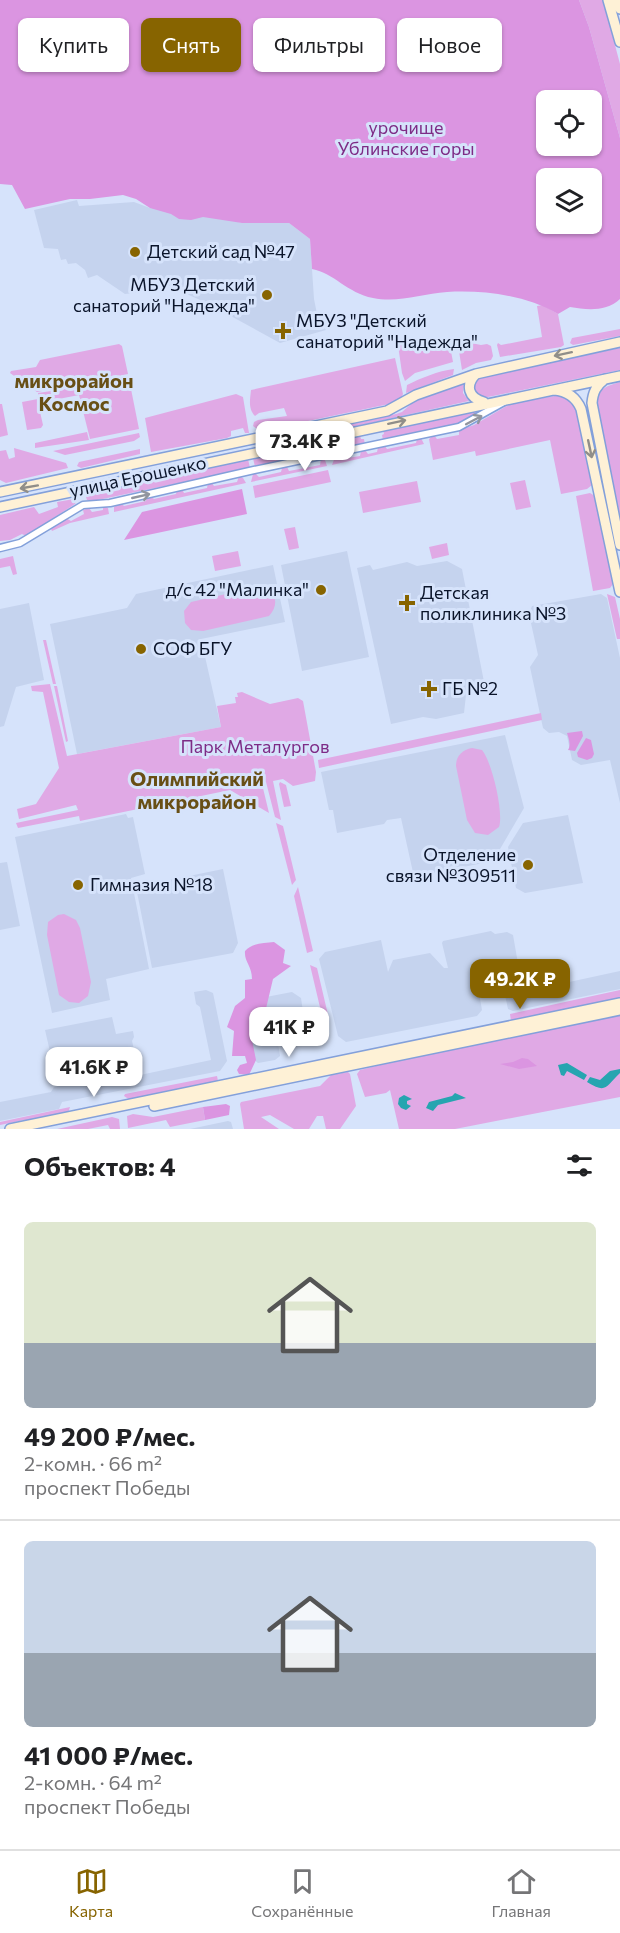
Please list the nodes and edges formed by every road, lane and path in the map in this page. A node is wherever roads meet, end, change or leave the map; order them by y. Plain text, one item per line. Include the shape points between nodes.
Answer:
1 (608, 0) edge
2 (617, 0) edge
3 (620, 9) edge
4 (620, 42) edge
5 (620, 342) edge
6 (476, 374) junction
7 (620, 376) edge
8 (604, 379) junction
9 (552, 389) junction
10 (513, 397) junction
11 (487, 403) junction
12 (3, 490) edge
13 (3, 507) edge
14 (620, 545) edge
15 (0, 548) edge
16 (620, 592) edge
17 (620, 1003) edge
18 (620, 1010) edge
19 (10, 1129) edge
20 (40, 1129) edge

1 - 4 main road
2 - 3 main road
5 -> 6 main road, улица Ерошенко
6 - 11 main road via 469,393
6 -> 12 main road, улица Ерошенко via 416,395 387,411
7 - 8 main road, улица Ерошенко
8 - 9 main road, улица Ерошенко
8 - 14 main road via 593,393 592,403
9 - 10 main road, улица Ерошенко
9 -> 16 main road via 572,396 581,409
10 - 11 main road, улица Ерошенко
15 -> 10 street, улица Ерошенко via 20,543 83,505 110,503 459,427
13 -> 11 main road, улица Ерошенко
12 - 13 main road
17 - 19 main road
18 - 20 main road

